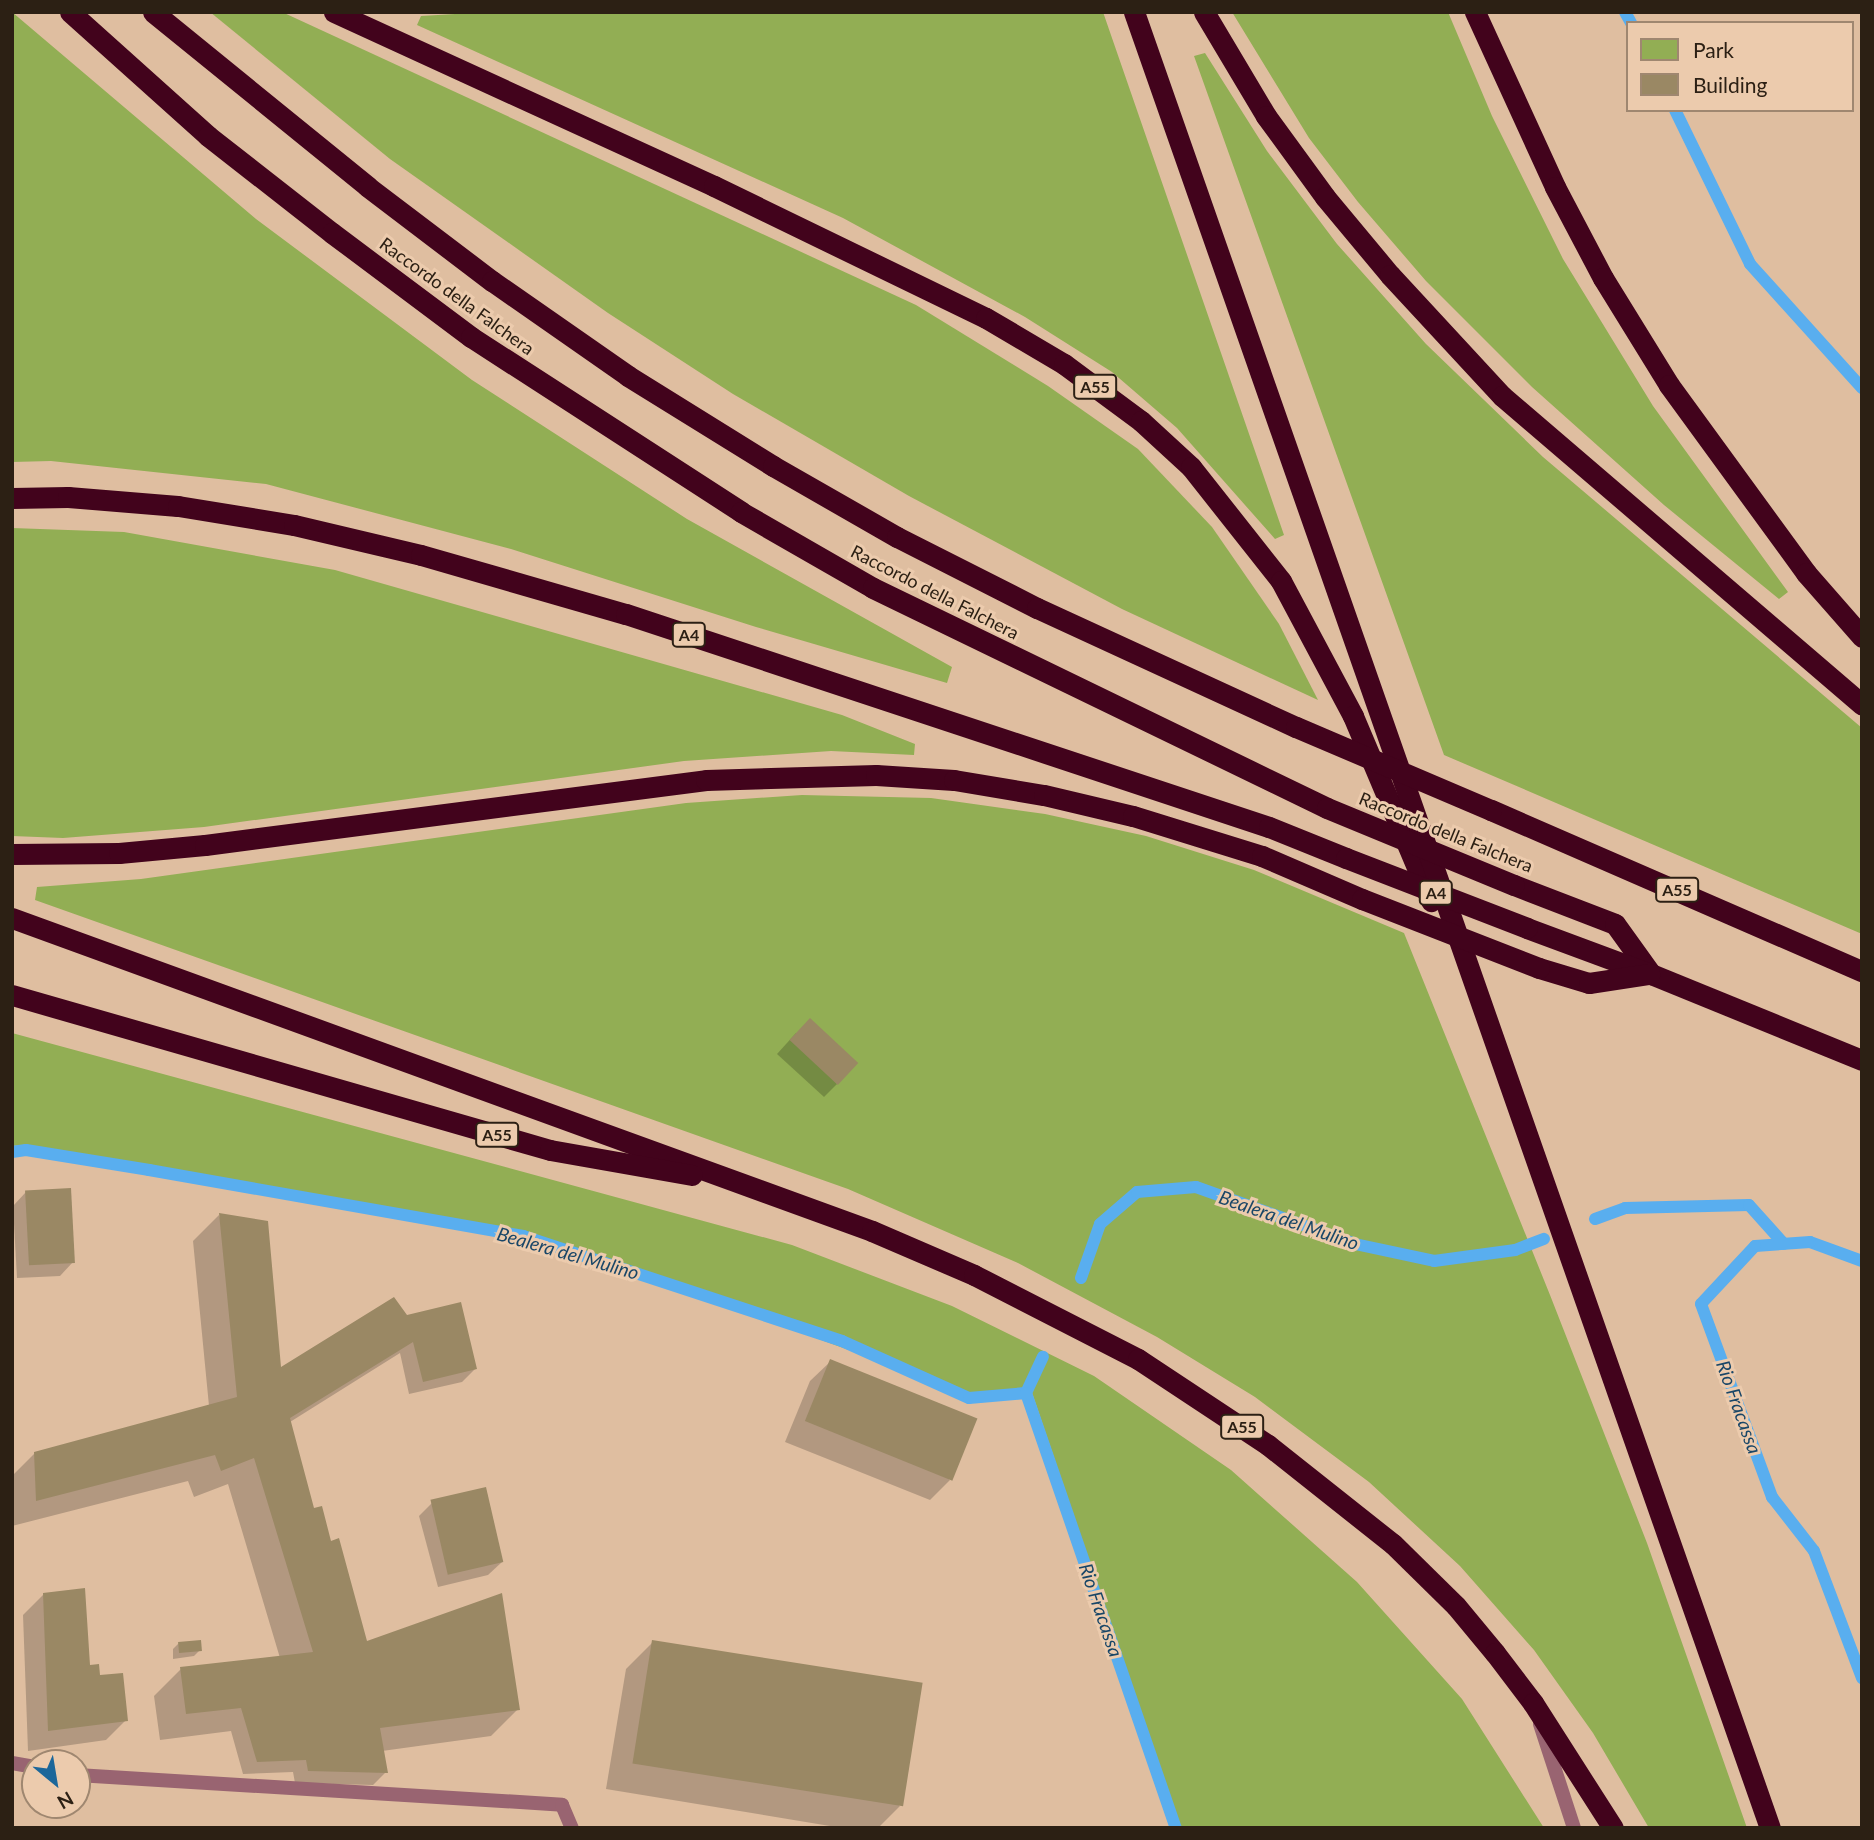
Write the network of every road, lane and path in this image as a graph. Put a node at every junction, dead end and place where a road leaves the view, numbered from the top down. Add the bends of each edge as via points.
1 (70, 12) edge
2 (153, 12) edge
3 (334, 12) edge
4 (1134, 12) edge
5 (1205, 12) edge
6 (1475, 12) edge
7 (12, 498) edge
8 (1862, 637) edge
9 (1862, 705) edge
10 (12, 854) edge
11 (12, 918) edge
12 (1862, 971) edge
13 (1651, 974) junction
14 (12, 995) edge
15 (1862, 1060) edge
16 (1519, 1109) junction
17 (749, 1185) junction
18 (1532, 1703) junction
19 (91, 1776) edge
20 (572, 1828) edge
21 (1574, 1828) edge
22 (1613, 1828) edge
23 (1770, 1828) edge

1 - 13 highway, Raccordo della Falchera, bridge via 208,136 471,337 741,513 873,588 1327,808 1615,923
2 - 12 highway, Raccordo della Falchera / A55, bridge via 492,281 628,376 897,537 1037,608 1296,727
3 - 16 highway, A55 via 714,186 986,318 1075,372 1141,421 1191,467 1281,581 1353,716
4 - 16 highway
5 - 9 highway via 1266,116 1325,197 1502,396
6 - 8 highway via 1555,187 1603,278 1669,385 1805,573
7 - 13 highway, A4, bridge via 178,506 294,525 421,555 652,623 1269,827
10 - 13 highway, bridge via 119,853 205,845 706,780 877,775 954,780 1133,816 1262,856 1539,968 1589,983
11 - 17 highway
13 - 15 highway
14 - 17 highway, A55 via 550,1150
16 - 23 highway, A55
17 - 18 highway, A55 via 974,1275 1138,1359 1214,1408 1393,1544 1456,1606
18 - 21 lane
18 - 22 highway, A55
19 - 20 lane via 562,1805

